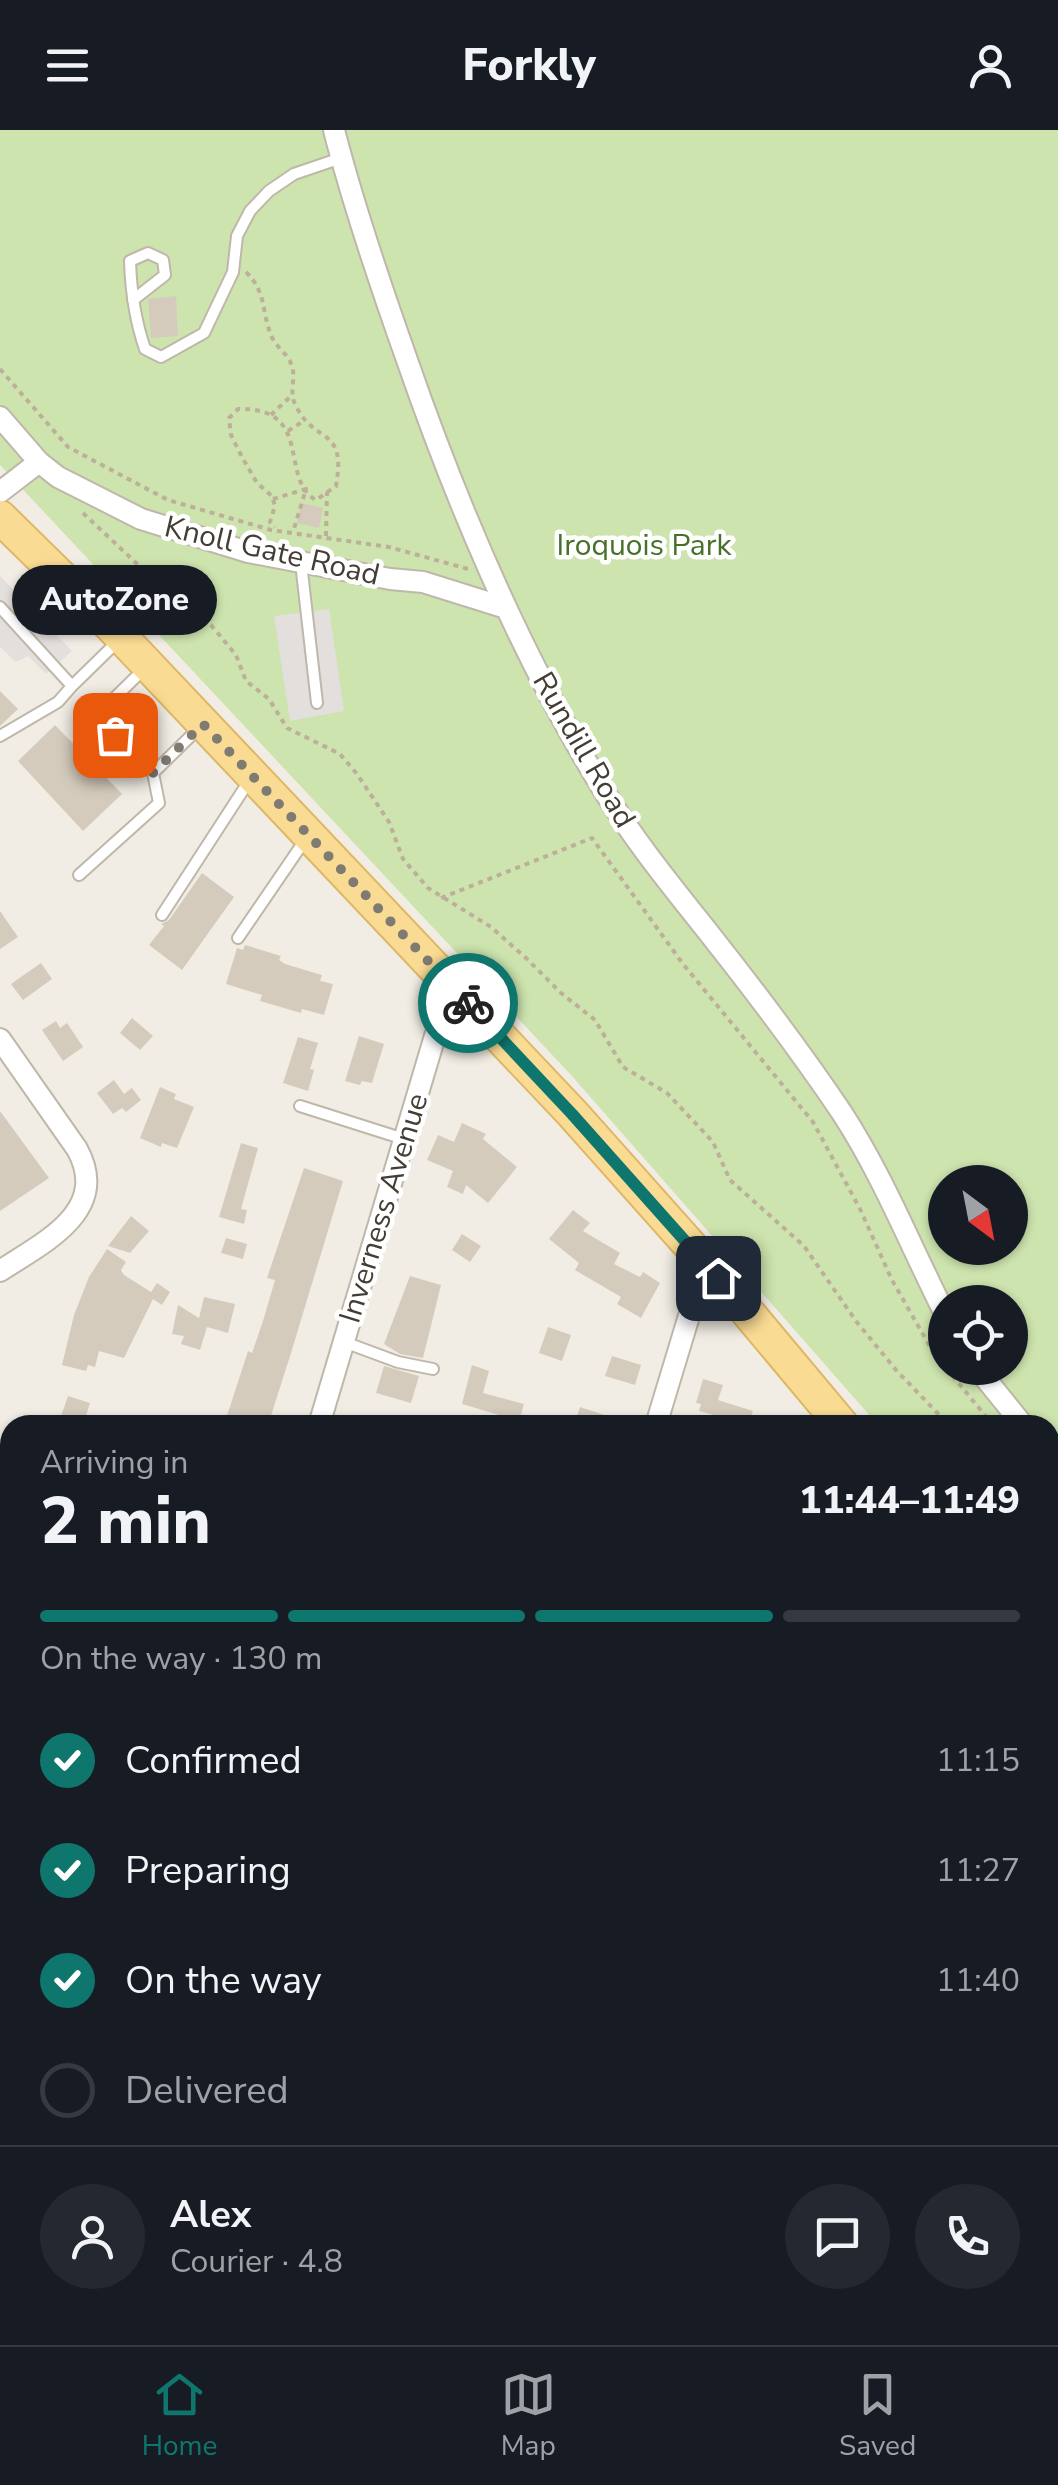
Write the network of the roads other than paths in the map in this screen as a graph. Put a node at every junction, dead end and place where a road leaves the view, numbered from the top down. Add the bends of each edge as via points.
1 (334, 130) edge
2 (341, 158) junction
3 (133, 300) junction
4 (0, 417) edge
5 (39, 462) junction
6 (0, 492) edge
7 (0, 518) edge
8 (300, 564) junction
9 (0, 607) edge
10 (506, 608) junction
11 (122, 638) junction
12 (148, 665) junction
13 (72, 686) junction
14 (317, 703) dead end
15 (203, 724) junction
16 (0, 736) edge
17 (153, 773) junction
18 (252, 776) junction
19 (308, 835) junction
20 (79, 876) dead end
21 (162, 915) dead end
22 (238, 938) dead end
23 (464, 999) junction
24 (0, 1040) edge
25 (300, 1106) dead end
26 (404, 1139) junction
27 (0, 1271) edge
28 (718, 1278) junction
29 (931, 1285) edge
30 (344, 1342) junction
31 (433, 1369) dead end
32 (990, 1385) edge
33 (322, 1415) edge
34 (659, 1415) edge
35 (834, 1415) edge
36 (1015, 1415) edge

1 - 2 street, Rundill Road
2 - 3 lane via 294,174 250,211 204,334 161,358 145,349
2 - 10 street, Rundill Road via 423,408
3 - 3 lane via 166,275 163,260 148,253 130,261
4 - 5 street, Knoll Gate Road
5 - 6 street
5 - 8 street, Knoll Gate Road via 141,520
7 - 11 main road
8 - 10 street, Knoll Gate Road via 423,582
8 - 14 lane
9 - 13 lane
10 - 29 street, Rundill Road via 606,795 858,1138
11 - 12 main road
11 - 13 lane
12 - 15 main road
12 - 17 lane via 96,716
13 - 16 lane via 58,702
15 - 17 lane
15 - 18 main road
17 - 20 lane via 159,803
18 - 19 main road
18 - 21 lane
19 - 22 lane
19 - 23 main road
23 - 26 street, Inverness Avenue via 435,1036
23 - 28 main road
24 - 27 street via 77,1148 88,1180 67,1224
25 - 26 lane
26 - 30 street, Inverness Avenue
28 - 34 street via 689,1316
28 - 35 main road
30 - 31 lane
30 - 33 street, Inverness Avenue
32 - 36 street

